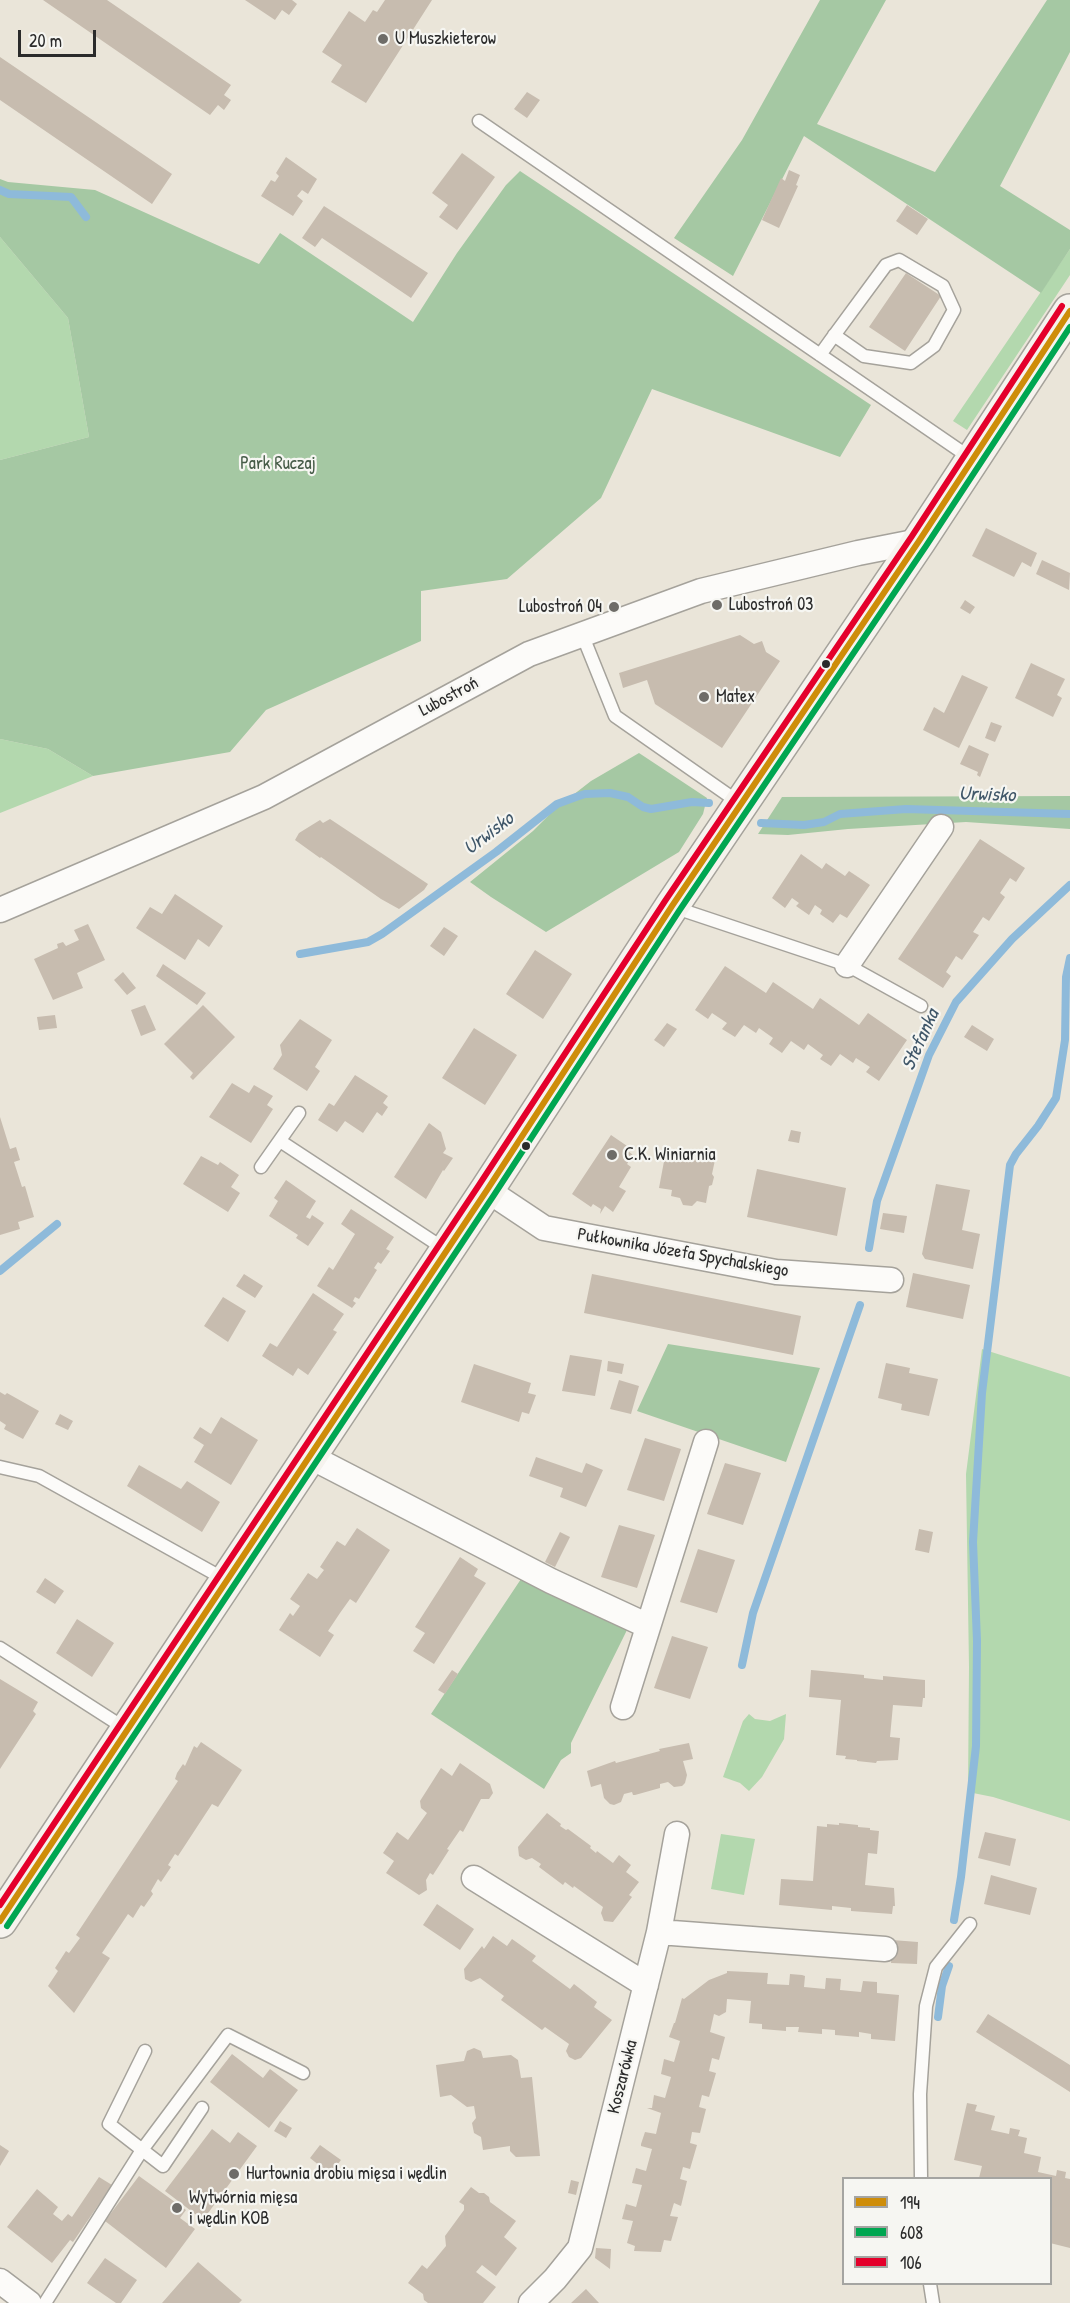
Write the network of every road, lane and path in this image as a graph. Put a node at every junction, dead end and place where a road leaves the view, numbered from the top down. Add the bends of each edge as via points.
1 (479, 121) dead end
2 (1070, 311) edge
3 (834, 335) junction
4 (820, 355) junction
5 (973, 460) junction
6 (919, 541) junction
7 (582, 634) junction
8 (741, 804) junction
9 (942, 827) dead end
10 (672, 906) junction
11 (0, 909) edge
12 (847, 965) junction
13 (921, 1006) dead end
14 (299, 1113) dead end
15 (280, 1141) junction
16 (261, 1167) dead end
17 (487, 1190) junction
18 (447, 1251) junction
19 (891, 1280) dead end
20 (706, 1442) dead end
21 (309, 1456) junction
22 (0, 1467) edge
23 (227, 1580) junction
24 (648, 1626) junction
25 (0, 1648) edge
26 (622, 1707) dead end
27 (127, 1729) junction
28 (677, 1834) dead end
29 (474, 1878) dead end
30 (0, 1921) edge
31 (970, 1924) dead end
32 (659, 1932) junction
33 (885, 1949) dead end
34 (646, 1985) junction
35 (144, 2051) dead end
36 (303, 2073) dead end
37 (202, 2108) dead end
38 (142, 2150) junction
39 (921, 2177) edge
40 (0, 2281) edge
41 (930, 2285) edge
42 (29, 2303) edge
43 (45, 2303) edge
44 (531, 2303) edge
45 (933, 2303) edge

1 - 4 lane
2 - 5 street
3 - 3 lane via 864,356 911,363 934,345 954,310 943,286 899,260 886,265
3 - 4 lane
4 - 5 lane
5 - 6 street
6 - 7 street, Lubostroń via 701,591
6 - 8 street
7 - 8 lane via 615,716
7 - 11 street, Lubostroń via 530,654 264,797
8 - 10 street
9 - 12 street
10 - 12 lane
10 - 17 street
12 - 13 lane
14 - 15 lane
15 - 16 lane
15 - 18 lane
17 - 18 street
17 - 19 street, Pułkownika Józefa Spychalskiego via 544,1228 776,1272
18 - 21 street
20 - 24 street
21 - 23 street
21 - 24 street via 551,1581
22 - 23 lane via 39,1476
23 - 27 street
24 - 26 street
25 - 27 lane
27 - 30 street
28 - 32 street, Koszarówka
29 - 34 street
31 - 39 lane via 936,1967 926,2006 920,2094
32 - 33 street
32 - 34 street, Koszarówka
34 - 44 street, Koszarówka via 580,2248
35 - 38 lane via 109,2124
36 - 38 lane via 228,2035
37 - 38 lane via 163,2166
38 - 43 lane
40 - 42 street
41 - 45 lane

